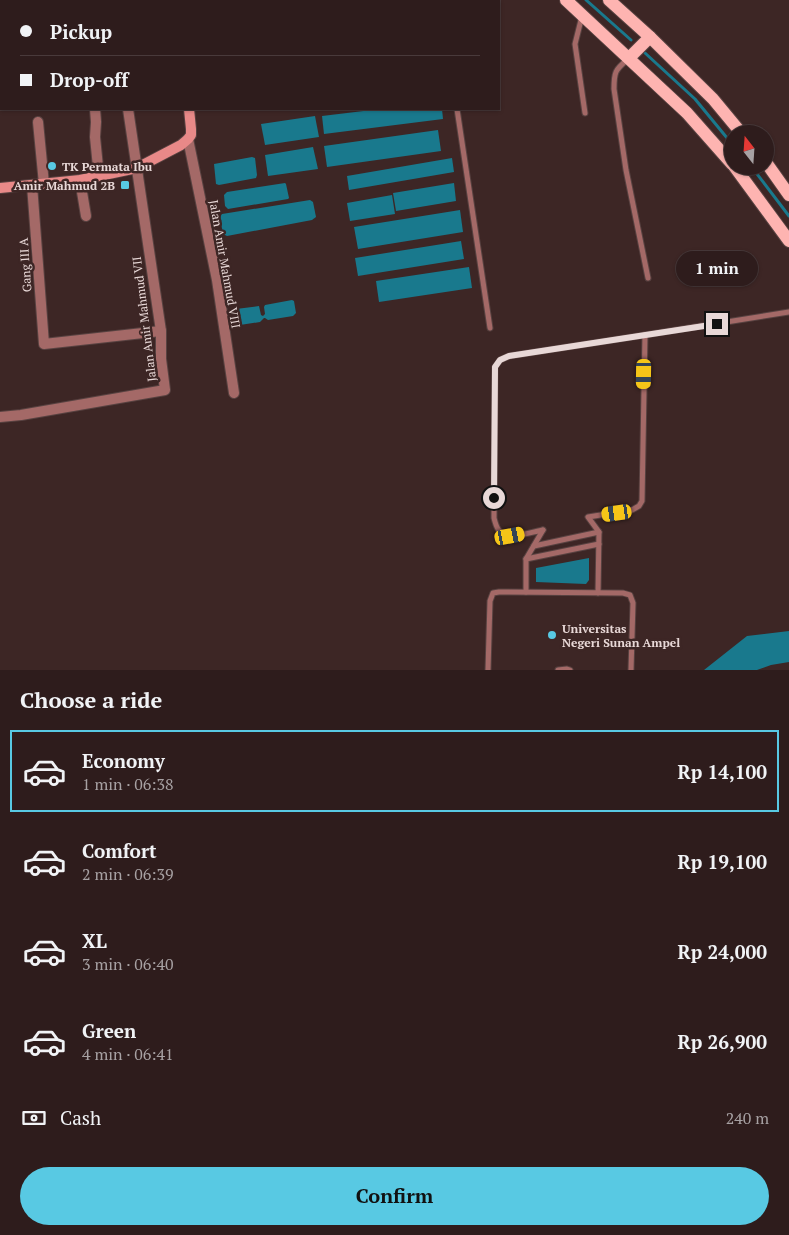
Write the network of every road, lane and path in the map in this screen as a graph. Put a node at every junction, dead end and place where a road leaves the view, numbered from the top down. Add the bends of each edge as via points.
1 (566, 0) edge
2 (609, 0) edge
3 (582, 15) junction
4 (650, 37) junction
5 (629, 58) junction
6 (96, 110) edge
7 (128, 110) edge
8 (189, 110) edge
9 (457, 110) edge
10 (585, 113) dead end
11 (38, 122) dead end
12 (735, 125) edge
13 (188, 139) junction
14 (724, 155) edge
15 (137, 168) junction
16 (774, 174) edge
17 (740, 175) edge
18 (99, 177) junction
19 (80, 180) junction
20 (44, 184) junction
21 (32, 185) junction
22 (0, 188) edge
23 (789, 195) edge
24 (86, 216) dead end
25 (789, 241) edge
26 (648, 278) dead end
27 (789, 312) edge
28 (490, 328) dead end
29 (160, 331) junction
30 (645, 336) junction
31 (234, 393) dead end
32 (0, 417) edge
33 (599, 532) junction
34 (599, 544) junction
35 (534, 546) junction
36 (526, 559) junction
37 (526, 592) junction
38 (598, 593) junction
39 (488, 670) edge
40 (558, 670) edge
41 (570, 670) edge
42 (631, 670) edge

1 - 3 main road
2 - 4 main road
3 - 5 main road
3 - 10 lane via 575,44
4 - 5 main road
4 - 12 main road
5 - 14 main road via 687,113
5 - 26 lane via 617,68 614,89 626,170
6 - 18 street
7 - 15 street, Jalan Amir Mahmud VII
8 - 13 street via 191,135
9 - 28 lane
11 - 20 street
13 - 15 street
13 - 31 street, Jalan Amir Mahmud VIII via 217,280
15 - 18 street
15 - 29 street, Jalan Amir Mahmud VII
16 - 23 main road
17 - 25 main road
18 - 19 street
19 - 20 street
19 - 24 street
20 - 21 street
21 - 22 street
21 - 29 street, Gang III A via 44,344
27 - 30 lane
29 - 32 street, Jalan Amir Mahmud VII via 165,390
30 - 33 lane via 642,501 632,510 588,517
30 - 35 lane via 509,356 495,367 494,518 502,534 510,536 543,530
33 - 34 lane
33 - 35 lane
34 - 36 lane
34 - 38 lane
35 - 36 lane
36 - 37 lane
37 - 38 lane
37 - 39 lane via 493,593
38 - 42 lane via 630,595 633,603
40 - 41 lane

